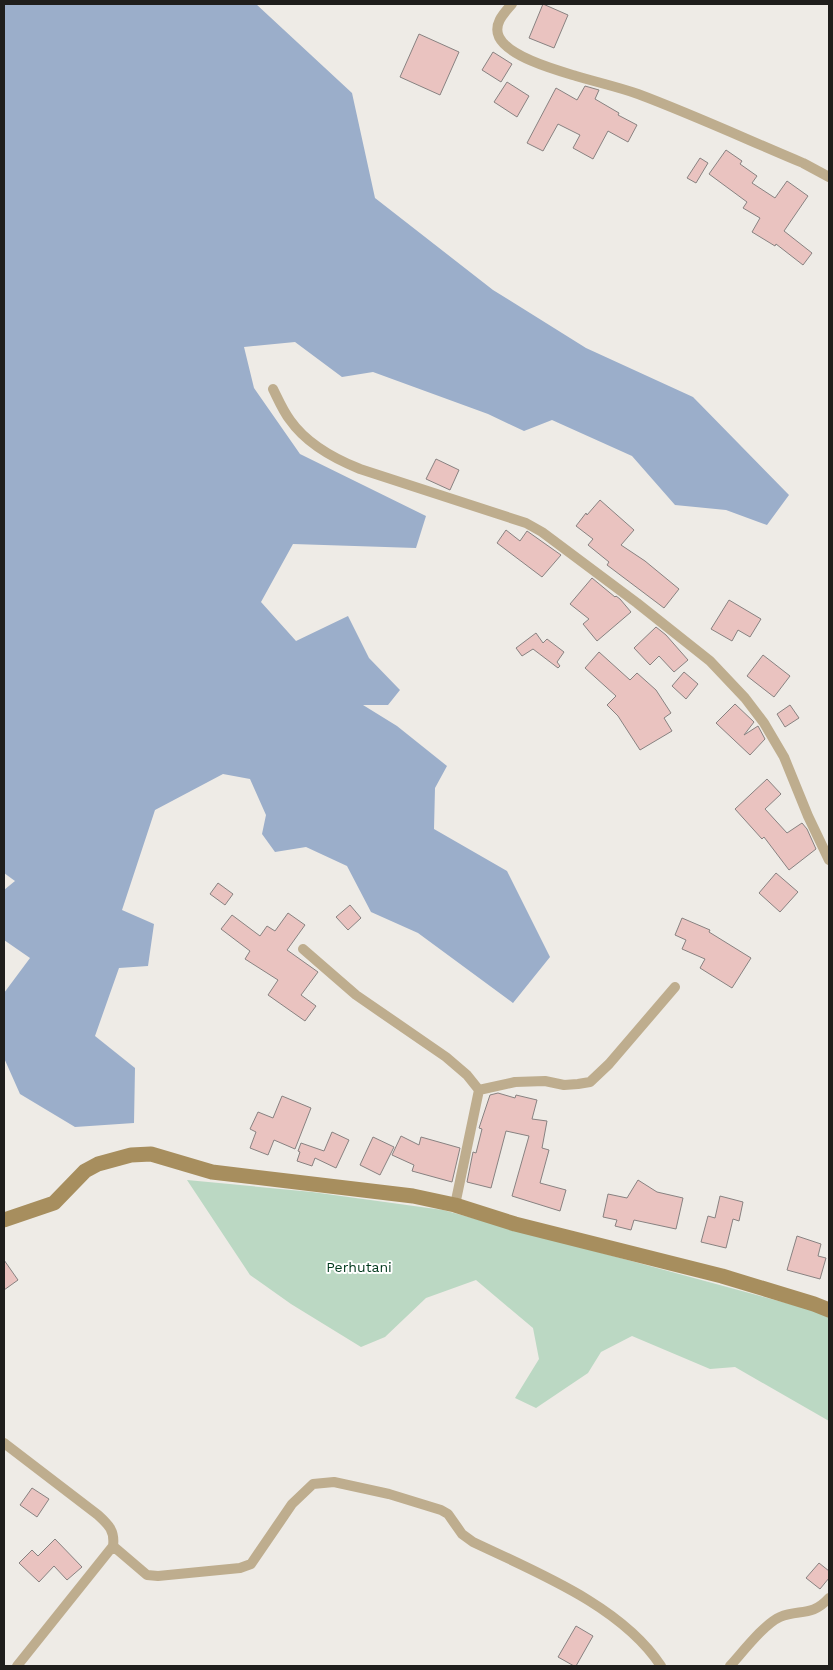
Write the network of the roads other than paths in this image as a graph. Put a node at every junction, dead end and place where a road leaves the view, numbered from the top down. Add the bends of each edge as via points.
1 (512, 4) edge
2 (829, 177) edge
3 (273, 389) dead end
4 (829, 860) edge
5 (303, 949) dead end
6 (675, 987) dead end
7 (479, 1090) junction
8 (455, 1204) junction
9 (4, 1220) edge
10 (829, 1310) edge
11 (4, 1443) edge
12 (113, 1546) junction
13 (829, 1598) edge
14 (17, 1666) edge
15 (662, 1666) edge
16 (730, 1666) edge

1 - 2 street via 501,16 497,27 506,46 518,54 554,69 636,94 803,163
3 - 4 street via 290,420 315,444 344,463 526,523 638,603 710,661 764,723 784,757
5 - 7 street via 356,995 446,1056
6 - 7 street via 610,1064 590,1082 564,1085 545,1081 514,1082
7 - 8 street
8 - 9 street via 212,1172 151,1154 131,1155 98,1164 85,1171 54,1203
8 - 10 street via 515,1224 722,1276
11 - 12 street via 110,1526
12 - 14 street
12 - 15 street via 148,1575 240,1568 250,1564 292,1504 313,1484 334,1482 389,1494 441,1510 472,1542 613,1615 633,1632
13 - 16 street via 815,1610 780,1617 768,1625

